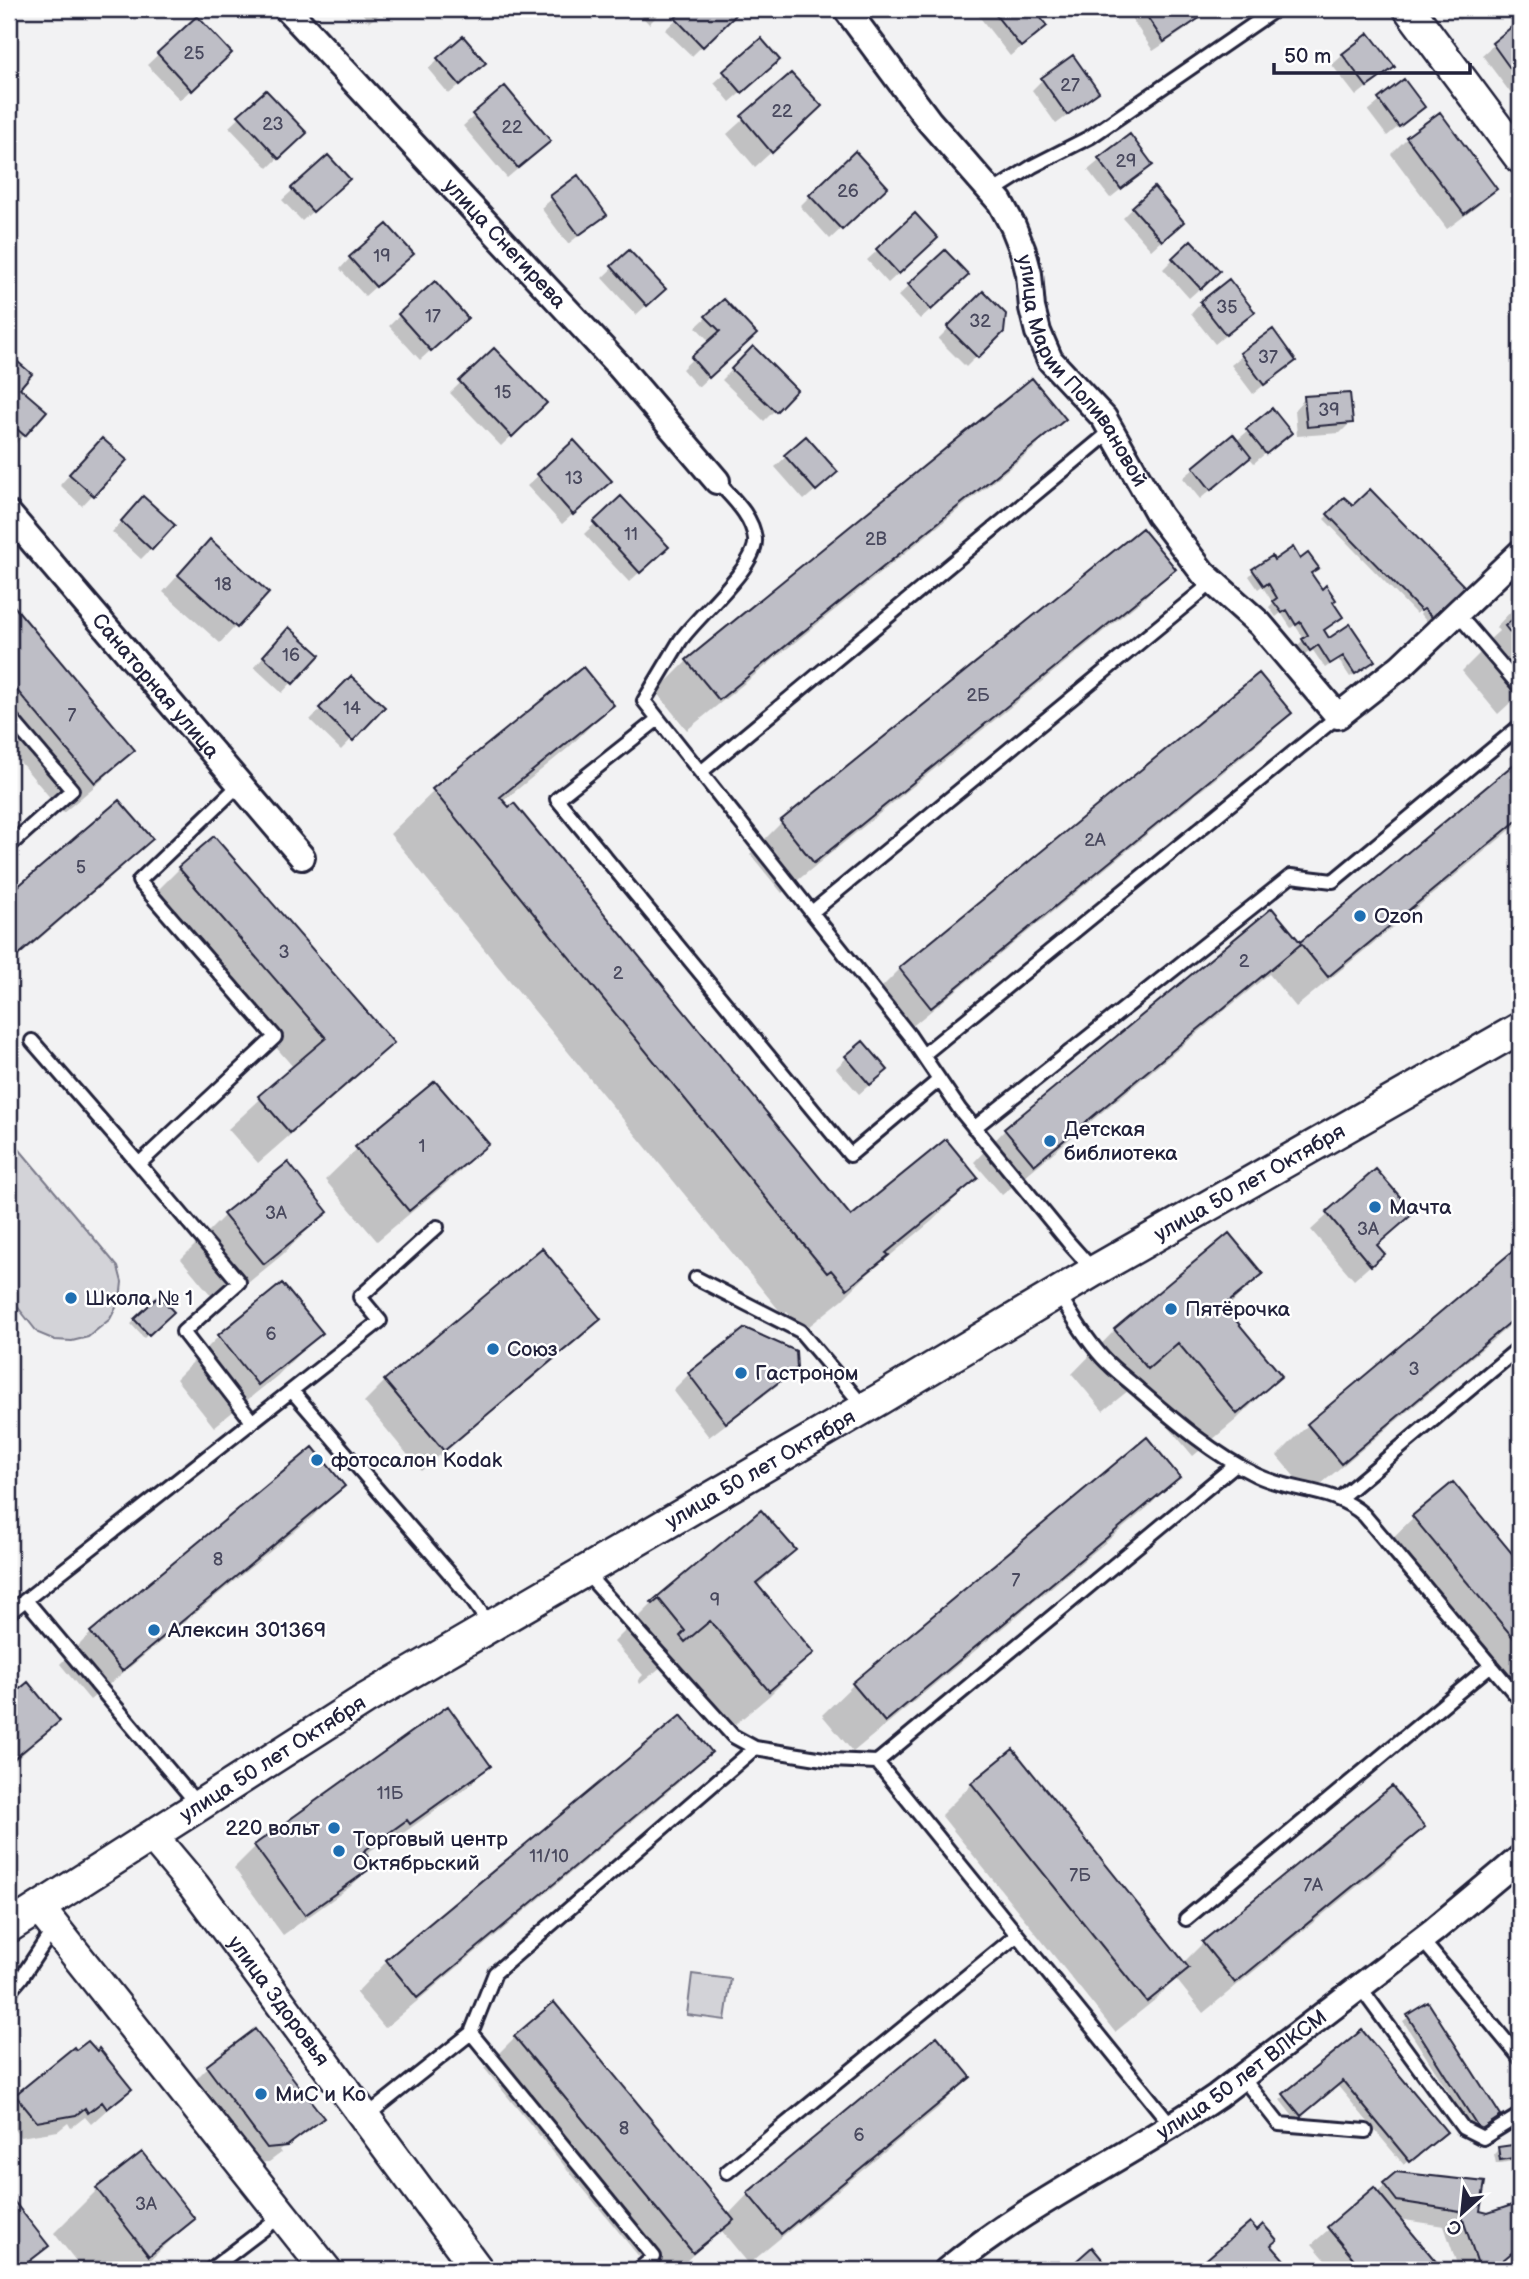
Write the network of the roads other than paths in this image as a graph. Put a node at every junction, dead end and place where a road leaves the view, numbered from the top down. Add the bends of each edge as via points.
1 (287, 9) edge
2 (846, 9) edge
3 (1276, 9) edge
4 (1409, 9) edge
5 (1520, 158) edge
6 (992, 192) junction
7 (1111, 431) junction
8 (717, 481) joint
9 (9, 514) edge
10 (1520, 553) edge
11 (1213, 582) junction
12 (1456, 612) junction
13 (1520, 687) edge
14 (9, 716) edge
15 (1338, 716) junction
16 (658, 719) junction
17 (1520, 726) edge
18 (701, 772) junction
19 (240, 784) junction
20 (9, 846) edge
21 (302, 857) dead end
22 (812, 912) junction
23 (1520, 1029) edge
24 (32, 1041) dead end
25 (923, 1055) junction
26 (940, 1080) junction
27 (974, 1128) junction
28 (139, 1164) junction
29 (438, 1227) dead end
30 (1094, 1271) junction
31 (696, 1278) dead end
32 (1058, 1292) junction
33 (1520, 1347) edge
34 (292, 1391) junction
35 (864, 1408) junction
36 (251, 1420) junction
37 (1236, 1464) junction
38 (1340, 1498) junction
39 (585, 1572) junction
40 (26, 1600) junction
41 (9, 1613) edge
42 (491, 1627) junction
43 (1491, 1665) junction
44 (1520, 1700) edge
45 (755, 1748) junction
46 (877, 1762) junction
47 (199, 1806) junction
48 (152, 1836) junction
49 (1520, 1858) edge
50 (47, 1917) junction
51 (1186, 1919) dead end
52 (9, 1927) edge
53 (1016, 1936) junction
54 (1422, 1940) junction
55 (1360, 1987) junction
56 (9, 1992) edge
57 (471, 2032) junction
58 (1520, 2058) edge
59 (1242, 2077) junction
60 (1520, 2115) edge
61 (364, 2118) junction
62 (1172, 2126) junction
63 (1366, 2131) dead end
64 (727, 2172) dead end
65 (282, 2215) junction
66 (210, 2270) edge
67 (326, 2270) edge
68 (478, 2270) edge
69 (638, 2270) edge
70 (947, 2270) edge

1 - 8 street, улица Снегирева via 628,376
2 - 6 street, улица Марии Поливановой via 929,121
3 - 6 lane via 1090,136
4 - 5 street
6 - 7 street, улица Марии Поливановой via 1023,251 1032,308 1050,360 1089,400
7 - 11 street, улица Марии Поливановой via 1159,515
7 - 18 lane
8 - 16 lane via 743,510 755,541 741,572 681,640 645,701
9 - 19 street, Санаторная улица
10 - 12 street
11 - 15 street, улица Марии Поливановой via 1260,624
11 - 22 lane
12 - 13 lane
12 - 15 street via 1400,667
14 - 20 lane via 72,790
15 - 25 lane
16 - 18 lane
16 - 26 lane via 557,799 850,1155
17 - 27 lane via 1333,881 1291,876
18 - 22 lane
19 - 21 street, Санаторная улица
19 - 28 lane via 139,881 275,1037
22 - 25 lane
23 - 30 street, улица 50 лет Октября
24 - 28 lane
25 - 26 lane
26 - 27 lane
27 - 30 lane
28 - 36 lane via 239,1282 183,1332
29 - 34 lane via 360,1297 380,1321
30 - 32 street, улица 50 лет Октября
31 - 35 lane via 800,1331
32 - 35 street, улица 50 лет Октября
32 - 37 lane via 1104,1359 1161,1409
33 - 38 lane
34 - 36 lane
34 - 42 lane
35 - 39 street, улица 50 лет Октября
36 - 40 lane
37 - 38 lane via 1282,1485
37 - 46 lane
38 - 43 lane via 1364,1515
39 - 42 street, улица 50 лет Октября
39 - 45 lane via 733,1736
40 - 41 lane
40 - 47 lane
42 - 47 street, улица 50 лет Октября via 364,1700
43 - 44 lane
43 - 51 lane
45 - 46 lane
45 - 57 lane via 495,1973
46 - 53 lane
47 - 48 street, улица 50 лет Октября
48 - 50 street, улица 50 лет Октября
48 - 61 street, улица Здоровья via 194,1886
49 - 54 street, улица 50 лет ВЛКСМ
50 - 52 street, улица 50 лет Октября
50 - 56 lane via 21,1978
50 - 65 street
53 - 62 lane
53 - 64 lane
54 - 55 street, улица 50 лет ВЛКСМ
54 - 58 lane
55 - 59 street, улица 50 лет ВЛКСМ
55 - 60 lane via 1463,2128 1483,2138
57 - 61 lane
57 - 69 lane via 653,2258
59 - 62 street, улица 50 лет ВЛКСМ
59 - 63 lane via 1279,2124
61 - 68 street, улица Здоровья
62 - 70 street, улица 50 лет ВЛКСМ via 1018,2218
65 - 66 lane
65 - 67 street

